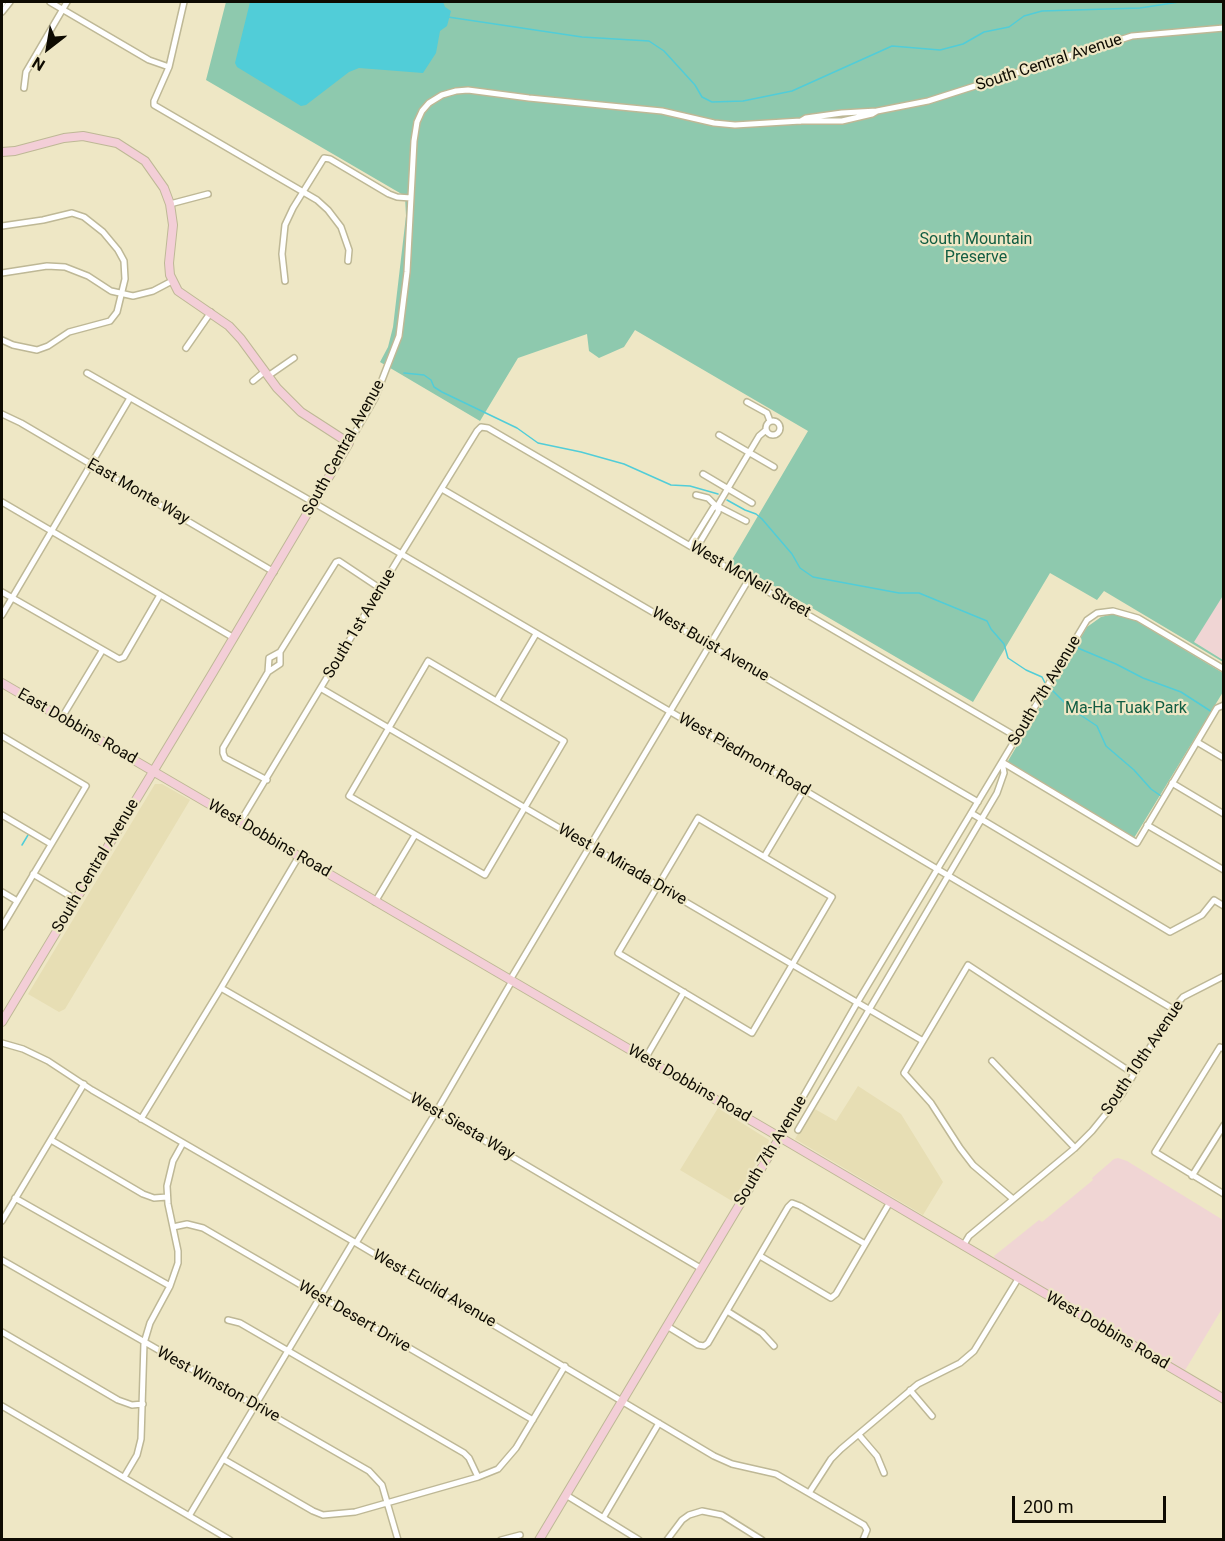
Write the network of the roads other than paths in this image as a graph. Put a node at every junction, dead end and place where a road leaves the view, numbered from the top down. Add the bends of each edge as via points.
1 (10, 2) edge
2 (50, 2) edge
3 (67, 2) edge
4 (184, 2) edge
5 (63, 10) junction
6 (2, 12) edge
7 (1224, 28) edge
8 (169, 67) junction
9 (24, 88) dead end
10 (2, 152) edge
11 (303, 191) junction
12 (207, 194) dead end
13 (411, 198) junction
14 (170, 204) junction
15 (2, 226) edge
16 (348, 261) dead end
17 (2, 273) edge
18 (172, 281) junction
19 (285, 281) dead end
20 (121, 294) junction
21 (211, 312) junction
22 (2, 340) edge
23 (186, 348) dead end
24 (294, 358) dead end
25 (87, 373) dead end
26 (266, 374) junction
27 (253, 381) dead end
28 (130, 398) junction
29 (747, 402) dead end
30 (2, 414) edge
31 (770, 421) junction
32 (481, 427) joint
33 (766, 430) junction
34 (719, 435) dead end
35 (349, 443) junction
36 (750, 452) junction
37 (91, 464) junction
38 (774, 467) dead end
39 (703, 474) dead end
40 (442, 489) junction
41 (728, 489) junction
42 (696, 495) dead end
43 (2, 502) edge
44 (752, 503) dead end
45 (314, 504) junction
46 (718, 506) junction
47 (746, 521) dead end
48 (51, 531) junction
49 (690, 545) junction
50 (696, 549) junction
51 (401, 556) junction
52 (274, 572) junction
53 (749, 579) junction
54 (381, 589) junction
55 (2, 592) edge
56 (160, 595) junction
57 (11, 598) junction
58 (2, 615) edge
59 (536, 634) junction
60 (234, 638) junction
61 (709, 645) junction
62 (102, 651) junction
63 (280, 652) junction
64 (1224, 669) edge
65 (268, 672) junction
66 (2, 683) edge
67 (322, 689) junction
68 (497, 700) junction
69 (1224, 705) edge
70 (670, 712) junction
71 (61, 719) junction
72 (389, 729) junction
73 (2, 736) edge
74 (1017, 737) junction
75 (1197, 742) junction
76 (1224, 758) edge
77 (1002, 762) junction
78 (153, 771) junction
79 (267, 780) junction
80 (1172, 783) junction
81 (804, 790) junction
82 (978, 802) junction
83 (524, 808) junction
84 (971, 813) junction
85 (1224, 814) edge
86 (2, 815) edge
87 (981, 819) junction
88 (240, 822) junction
89 (1147, 825) junction
90 (415, 835) junction
91 (51, 844) junction
92 (590, 846) junction
93 (299, 856) junction
94 (764, 857) junction
95 (937, 868) junction
96 (1224, 870) edge
97 (33, 874) junction
98 (948, 874) junction
99 (657, 886) junction
100 (2, 892) edge
101 (75, 899) junction
102 (16, 901) junction
103 (375, 902) junction
104 (1224, 906) edge
105 (2, 927) edge
106 (792, 965) junction
107 (1224, 976) edge
108 (511, 980) junction
109 (221, 988) junction
110 (684, 992) junction
111 (857, 1003) junction
112 (1173, 1009) junction
113 (868, 1010) junction
114 (2, 1022) edge
115 (923, 1041) junction
116 (2, 1043) edge
117 (1222, 1048) edge
118 (645, 1059) junction
119 (992, 1060) dead end
120 (1134, 1074) junction
121 (84, 1084) junction
122 (436, 1112) junction
123 (141, 1119) junction
124 (1223, 1129) edge
125 (798, 1130) dead end
126 (780, 1137) junction
127 (51, 1140) junction
128 (183, 1143) junction
129 (1076, 1148) junction
130 (1192, 1176) junction
131 (1224, 1194) edge
132 (167, 1197) junction
133 (15, 1198) junction
134 (1013, 1199) junction
135 (890, 1202) junction
136 (2, 1221) edge
137 (173, 1227) junction
138 (355, 1243) junction
139 (865, 1244) junction
140 (963, 1246) junction
141 (760, 1256) junction
142 (2, 1260) edge
143 (702, 1269) junction
144 (1018, 1279) junction
145 (170, 1286) junction
146 (320, 1297) junction
147 (727, 1311) junction
148 (228, 1320) dead end
149 (667, 1326) junction
150 (2, 1332) edge
151 (144, 1343) junction
152 (774, 1346) dead end
153 (288, 1351) junction
154 (565, 1366) junction
155 (910, 1390) junction
156 (1224, 1399) edge
157 (623, 1400) junction
158 (143, 1404) junction
159 (255, 1405) junction
160 (2, 1406) edge
161 (932, 1416) dead end
162 (533, 1420) junction
163 (659, 1423) junction
164 (860, 1435) junction
165 (224, 1459) junction
166 (884, 1473) dead end
167 (124, 1477) junction
168 (478, 1477) junction
169 (809, 1494) junction
170 (566, 1495) junction
171 (388, 1502) junction
172 (189, 1516) junction
173 (603, 1518) junction
174 (520, 1535) dead end
175 (230, 1539) edge
176 (398, 1539) edge
177 (501, 1539) edge
178 (539, 1539) edge
179 (639, 1539) edge
180 (668, 1539) edge
181 (762, 1539) edge
182 (863, 1539) edge

1 - 6 street
2 - 5 street
3 - 5 street
4 - 8 street
5 - 8 street via 149,60
5 - 9 street via 27,72
7 - 13 street, South Central Avenue via 1132,36 905,107 755,125 727,124 662,111 456,91 435,99 419,116
8 - 11 street via 154,105
10 - 14 main road via 73,136 107,140 145,161
11 - 13 street via 324,158 389,194
11 - 16 street via 328,210 341,227 349,250
11 - 19 street via 283,236
12 - 14 street
13 - 35 street, South Central Avenue via 399,336 375,398
14 - 18 main road via 173,225 168,263
15 - 20 street via 72,213 84,217 103,232 124,261
17 - 20 street via 65,267
18 - 20 street via 139,295
18 - 21 main road via 178,291
20 - 22 street via 117,312 110,321 69,332 48,346 37,350
21 - 23 street
21 - 26 main road via 241,339
24 - 26 street
25 - 28 street, West Piedmont Road
26 - 27 street
26 - 35 main road via 301,412
28 - 37 street
28 - 45 street, West Piedmont Road
29 - 31 street via 767,413
30 - 37 street, East Monte Way
31 - 33 street
31 - 33 street via 778,423 779,430 772,434
32 - 40 street, South 1st Avenue
32 - 49 street, West McNeil Street
33 - 36 street
34 - 36 street
35 - 45 main road, South Central Avenue
36 - 38 street
36 - 41 street
37 - 48 street
37 - 52 street, East Monte Way
39 - 41 street
40 - 51 street, South 1st Avenue
40 - 61 street, West Buist Avenue
41 - 44 street
41 - 46 street
42 - 46 street
43 - 48 street
45 - 51 street, West Piedmont Road
45 - 52 main road, South Central Avenue
46 - 47 street
46 - 49 street
46 - 50 street
48 - 56 street
48 - 57 street
49 - 50 street, West McNeil Street
50 - 53 street, West McNeil Street
51 - 54 street, South 1st Avenue
51 - 59 street, West Piedmont Road
52 - 60 main road, South Central Avenue
53 - 61 street
53 - 74 street, West McNeil Street
54 - 63 street via 339,561 332,566
54 - 67 street, South 1st Avenue
55 - 57 street
56 - 60 street
56 - 62 street via 124,657 119,659
57 - 58 street
57 - 62 street
59 - 68 street
59 - 70 street, West Piedmont Road
60 - 78 main road, South Central Avenue
61 - 70 street
61 - 82 street, West Buist Avenue
62 - 71 street
63 - 65 street via 270,658
63 - 65 street via 280,664
64 - 74 street, South 7th Avenue via 1138,618 1113,611 1097,614 1087,620
65 - 79 street via 223,748 225,758
66 - 71 main road, East Dobbins Road
67 - 72 street, West la Mirada Drive
67 - 79 street, South 1st Avenue
68 - 72 street via 428,661
68 - 83 street via 564,741
69 - 75 street via 1217,708
70 - 81 street, West Piedmont Road
70 - 92 street
71 - 78 main road, East Dobbins Road
72 - 83 street, West la Mirada Drive
72 - 90 street via 349,796
73 - 91 street via 86,786
74 - 77 street, South 7th Avenue
75 - 76 street
75 - 80 street
77 - 82 street, South 7th Avenue
77 - 87 street, South 7th Avenue via 1002,782
77 - 89 street via 1137,843
78 - 88 main road, West Dobbins Road
78 - 101 main road, South Central Avenue
79 - 88 street, South 1st Avenue
80 - 85 street
80 - 89 street
81 - 94 street
81 - 95 street, West Piedmont Road
82 - 84 street, South 7th Avenue
83 - 90 street via 485,875
83 - 92 street, West la Mirada Drive
84 - 87 street
84 - 95 street, South 7th Avenue
86 - 91 street
87 - 98 street, South 7th Avenue
87 - 104 street via 1170,932 1202,915 1214,900
88 - 93 main road, West Dobbins Road
89 - 96 street
90 - 103 street
91 - 97 street
92 - 99 street, West la Mirada Drive
92 - 108 street
93 - 103 main road, West Dobbins Road
93 - 109 street
94 - 99 street via 698,818
94 - 106 street via 832,897
95 - 98 street, West Piedmont Road
95 - 111 street, South 7th Avenue
97 - 101 street
97 - 102 street
98 - 112 street, West Piedmont Road
98 - 113 street, South 7th Avenue
99 - 106 street, West la Mirada Drive
99 - 110 street via 618,953
100 - 102 street
101 - 114 main road, South Central Avenue
102 - 105 street
103 - 108 main road, West Dobbins Road
106 - 110 street via 752,1033
106 - 111 street, West la Mirada Drive
107 - 112 street, South 10th Avenue via 1189,993
108 - 118 main road, West Dobbins Road
108 - 122 street
109 - 122 street, West Siesta Way
109 - 123 street
110 - 118 street
111 - 113 street, West la Mirada Drive
111 - 126 street, South 7th Avenue
112 - 120 street, South 10th Avenue
113 - 115 street, West la Mirada Drive
113 - 125 street, South 7th Avenue
115 - 120 street via 968,965
115 - 134 street via 904,1073 931,1103 973,1165
116 - 121 street, West Euclid Avenue via 35,1054
117 - 130 street via 1155,1152
118 - 126 main road, West Dobbins Road
119 - 129 street
120 - 129 street, South 10th Avenue via 1104,1118
121 - 123 street, West Euclid Avenue
121 - 127 street
122 - 138 street
122 - 143 street, West Siesta Way
123 - 128 street, West Euclid Avenue
124 - 130 street
126 - 135 main road, West Dobbins Road
126 - 143 main road, South 7th Avenue
127 - 132 street via 149,1197
127 - 133 street
128 - 132 street via 171,1166
128 - 138 street, West Euclid Avenue
129 - 134 street, South 10th Avenue
130 - 131 street
132 - 137 street
133 - 136 street
133 - 145 street
134 - 140 street, South 10th Avenue via 969,1236
135 - 139 street
135 - 140 main road, West Dobbins Road
137 - 145 street via 178,1263
137 - 146 street, West Desert Drive via 188,1224 203,1228
138 - 146 street
138 - 154 street, West Euclid Avenue
139 - 141 street via 792,1203
139 - 141 street via 831,1298
140 - 144 main road, West Dobbins Road
141 - 147 street
142 - 151 street, West Winston Drive
143 - 149 main road, South 7th Avenue
144 - 155 street via 974,1351
144 - 156 main road, West Dobbins Road
145 - 151 street
146 - 153 street
146 - 162 street, West Desert Drive
147 - 149 street via 704,1346
147 - 152 street via 762,1332
148 - 153 street
149 - 157 main road, South 7th Avenue
150 - 158 street via 125,1403
151 - 158 street
151 - 159 street, West Winston Drive
153 - 159 street
153 - 168 street via 464,1453
154 - 157 street, West Euclid Avenue
154 - 162 street
155 - 161 street
155 - 164 street
157 - 163 street, West Euclid Avenue
157 - 170 main road, South 7th Avenue
158 - 167 street via 139,1448
159 - 165 street
159 - 171 street, West Winston Drive via 369,1470 382,1485
160 - 167 street
162 - 168 street via 505,1464
163 - 169 street, West Euclid Avenue via 723,1461 776,1474
163 - 173 street
164 - 166 street via 877,1456
164 - 169 street via 831,1459
165 - 171 street via 323,1515 355,1512
165 - 172 street
167 - 172 street
168 - 171 street
169 - 182 street, West Euclid Avenue via 864,1525 867,1530
170 - 173 street
170 - 178 main road, South 7th Avenue
171 - 176 street, West Winston Drive
172 - 175 street
173 - 179 street
174 - 177 street
180 - 181 street via 682,1520 702,1511 722,1515

